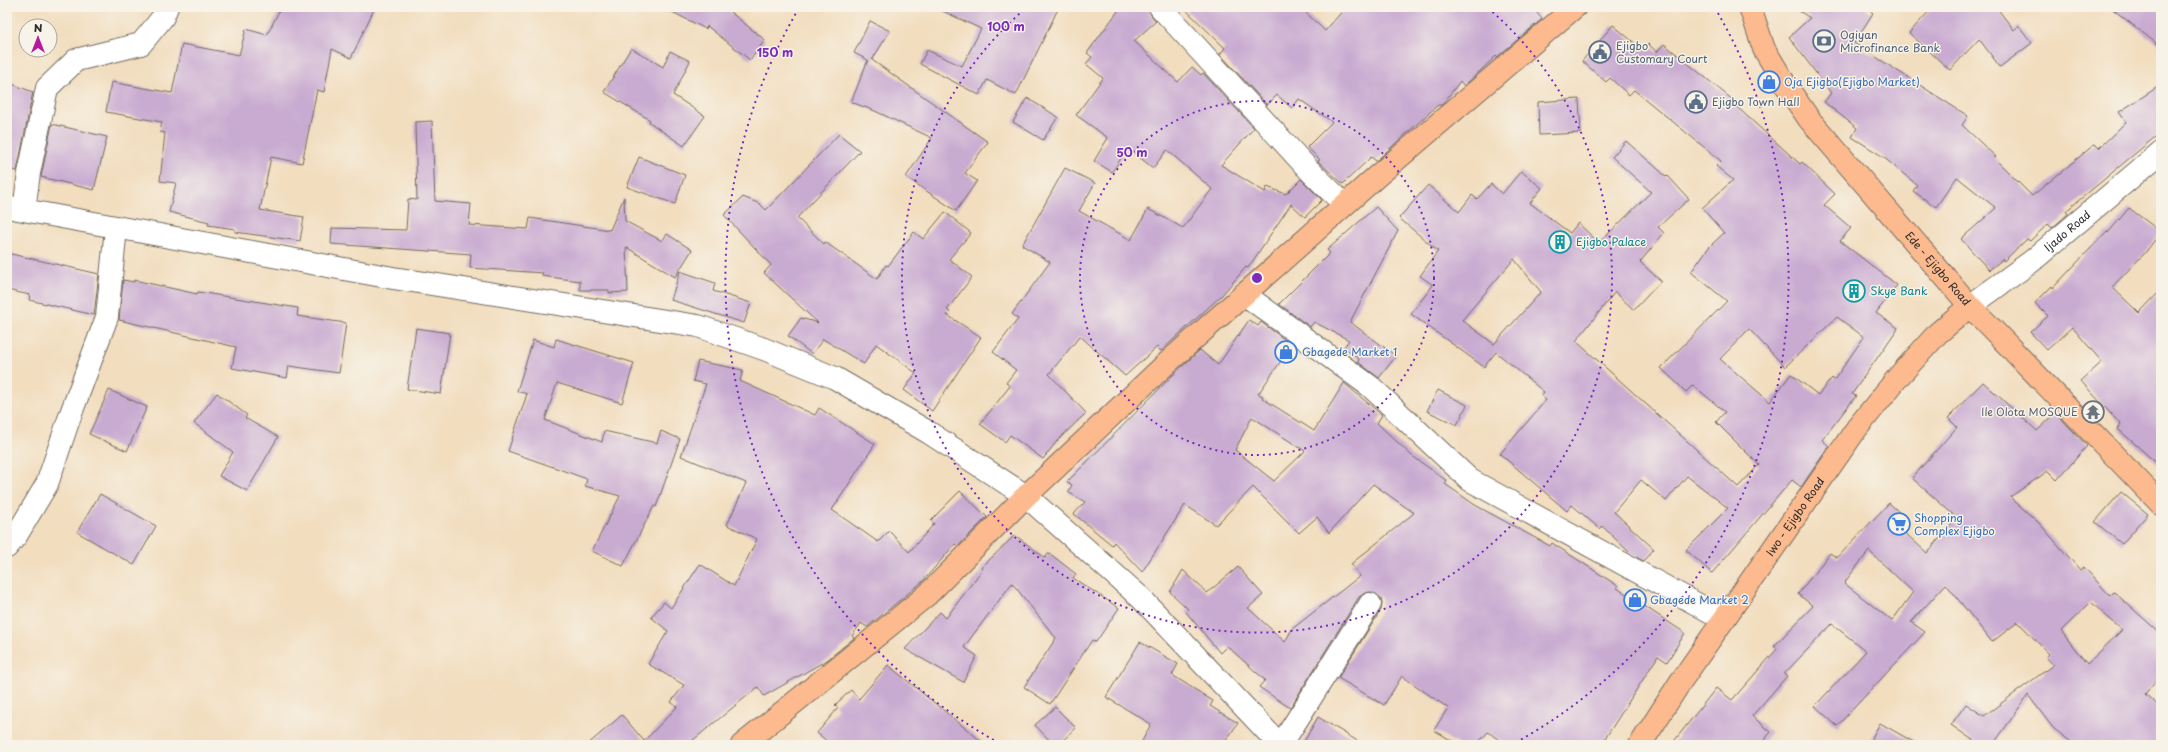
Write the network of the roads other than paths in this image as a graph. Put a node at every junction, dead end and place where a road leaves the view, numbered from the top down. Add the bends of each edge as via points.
1 (167, 7) edge
2 (1160, 7) edge
3 (1575, 7) edge
4 (1750, 7) edge
5 (2161, 152) edge
6 (1344, 204) junction
7 (16, 208) edge
8 (116, 228) junction
9 (1244, 294) junction
10 (1970, 306) junction
11 (1026, 496) junction
12 (2161, 504) edge
13 (7, 547) edge
14 (1370, 604) dead end
15 (1724, 619) junction
16 (742, 745) edge
17 (1280, 745) edge
18 (1640, 745) edge

1 - 7 street via 163,17 141,44 76,60 47,88 29,173
2 - 6 street via 1311,172
3 - 6 main road
4 - 10 main road, Ede - Ejigbo Road via 1764,49 1809,118
5 - 10 street, Ijado Road via 2032,261
6 - 9 main road
7 - 8 street
8 - 11 street via 393,278 698,326 764,348 834,378 928,432
8 - 13 street via 107,317 47,484
9 - 11 main road
9 - 15 street via 1366,383 1470,480
10 - 12 main road, Ede - Ejigbo Road
10 - 15 main road, Iwo - Ejigbo Road via 1938,333 1857,428
11 - 16 main road via 927,595
11 - 17 street via 1140,598
14 - 17 street
15 - 18 main road, Iwo - Ejigbo Road

